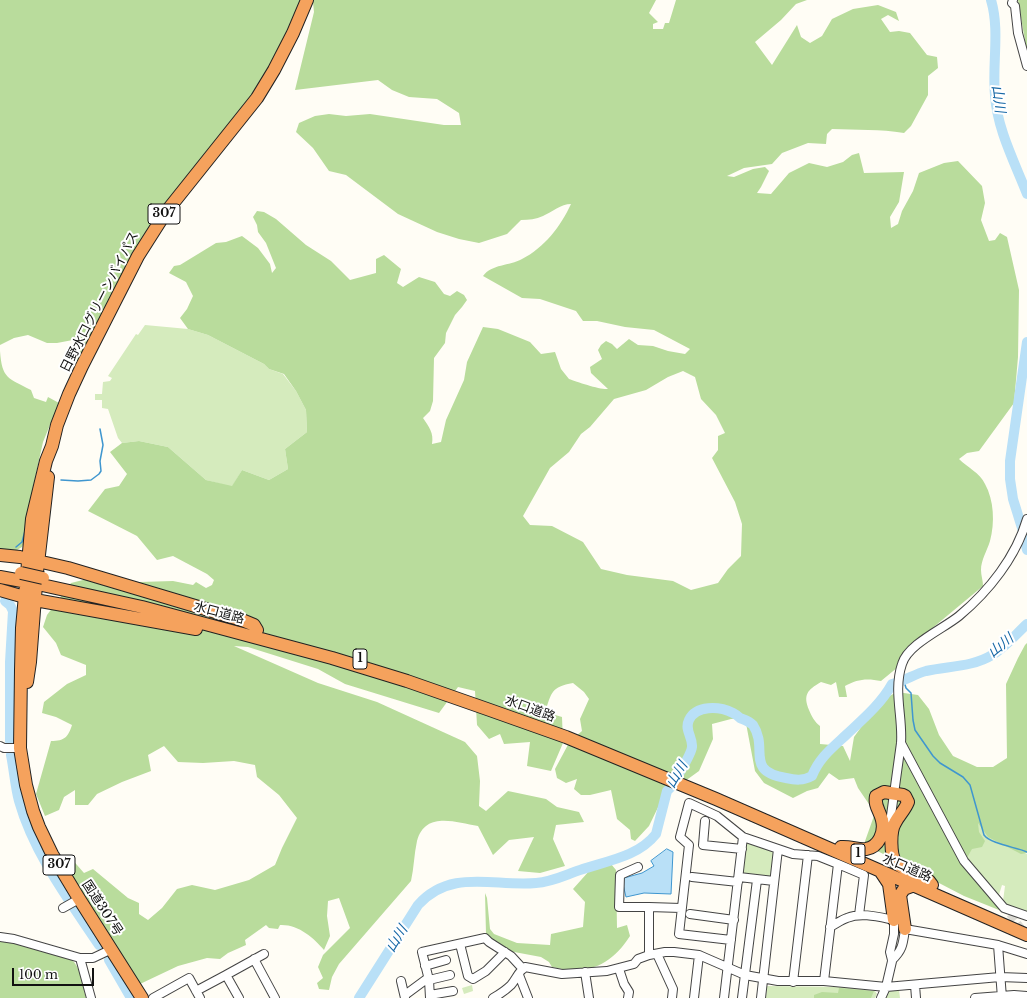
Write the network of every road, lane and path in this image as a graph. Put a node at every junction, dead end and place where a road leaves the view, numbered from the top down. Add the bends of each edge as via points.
1 (307, 0) edge
2 (1013, 0) edge
3 (1027, 66) edge
4 (52, 446) junction
5 (1026, 522) edge
6 (30, 541) junction
7 (5, 555) edge
8 (34, 560) junction
9 (0, 568) edge
10 (0, 576) edge
11 (21, 577) junction
12 (43, 581) junction
13 (0, 590) edge
14 (30, 599) junction
15 (257, 630) junction
16 (275, 643) junction
17 (901, 743) junction
18 (0, 746) edge
19 (20, 748) junction
20 (665, 774) junction
21 (687, 783) junction
22 (893, 794) junction
23 (705, 821) dead end
24 (743, 837) junction
25 (841, 847) junction
26 (778, 848) junction
27 (742, 849) junction
28 (808, 855) junction
29 (890, 860) dead end
30 (838, 864) junction
31 (638, 867) dead end
32 (880, 872) junction
33 (692, 877) dead end
34 (739, 880) junction
35 (757, 880) junction
36 (774, 882) junction
37 (893, 882) dead end
38 (932, 885) junction
39 (912, 886) junction
40 (649, 907) junction
41 (681, 908) junction
42 (690, 914) dead end
43 (859, 915) junction
44 (1027, 916) edge
45 (734, 920) junction
46 (894, 920) junction
47 (830, 927) junction
48 (1027, 927) edge
49 (905, 929) junction
50 (1027, 935) edge
51 (0, 937) edge
52 (731, 940) junction
53 (460, 944) junction
54 (998, 945) junction
55 (112, 949) junction
56 (506, 952) junction
57 (264, 954) dead end
58 (653, 954) junction
59 (1027, 954) edge
60 (699, 955) junction
61 (80, 958) junction
62 (254, 959) junction
63 (446, 960) dead end
64 (892, 960) junction
65 (425, 966) junction
66 (728, 968) junction
67 (619, 969) junction
68 (521, 972) junction
69 (585, 972) junction
70 (226, 975) junction
71 (450, 975) dead end
72 (745, 975) junction
73 (1000, 977) junction
74 (1027, 978) edge
75 (428, 979) junction
76 (763, 979) junction
77 (401, 981) dead end
78 (824, 981) junction
79 (793, 982) junction
80 (915, 985) junction
81 (886, 987) junction
82 (453, 991) dead end
83 (164, 995) edge
84 (198, 995) edge
85 (430, 995) edge
86 (1027, 996) edge
87 (405, 997) edge
88 (1002, 997) edge
89 (91, 998) edge
90 (142, 998) edge
91 (153, 998) edge
92 (239, 998) edge
93 (275, 998) edge
94 (421, 998) edge
95 (493, 998) edge
96 (528, 998) edge
97 (589, 998) edge
98 (628, 998) edge
99 (672, 998) edge
100 (694, 998) edge
101 (724, 998) edge
102 (742, 998) edge
103 (761, 998) edge
104 (881, 998) edge
105 (916, 998) edge
106 (975, 998) edge

1 - 4 highway, 日野水口グリーンバイパス / 307 via 277,64 257,98 166,212 138,256 69,394
2 - 3 street
4 - 6 highway, 日野水口グリーンバイパス / 307 via 37,496
4 - 8 highway, 日野水口グリーンバイパス / 307
5 - 17 street via 1004,568 982,596 910,652 902,663 898,687
6 - 7 highway via 22,552
6 - 8 highway, 日野水口グリーンバイパス / 307
7 - 8 highway, 1
8 - 14 highway, 国道307号 / 307
8 - 15 highway, 1 via 242,620 254,625
9 - 11 highway, 水口道路 / 1
10 - 11 highway, 水口道路 / 1
11 - 12 highway, 水口道路 / 1
12 - 15 highway, 水口道路 / 1 via 170,606
12 - 16 highway, 水口道路 / 1
13 - 14 highway, 1
14 - 16 highway, 1
14 - 19 highway, 国道307号 / 307 via 30,662 21,714
15 - 20 highway, 水口道路 / 1 via 359,658 465,693 591,739
16 - 20 highway, 水口道路 / 1 via 407,681
17 - 22 street
17 - 44 street via 964,861 1004,908 1009,912
18 - 19 street
19 - 55 highway, 国道307号 / 307 via 33,811 72,903
20 - 21 highway, 水口道路 / 1
21 - 25 highway, 水口道路 / 1
21 - 32 highway, 水口道路 / 1
22 - 25 highway via 882,792 876,798 876,807 883,825 878,843 865,849
22 - 29 street via 888,837
22 - 38 highway via 906,796 908,802 893,829 891,842 895,861
23 - 27 street via 703,845
24 - 26 street
24 - 27 street
24 - 41 street via 717,816 689,803 680,837 690,845
25 - 38 highway, 水口道路 / 1
26 - 28 street via 793,854
26 - 36 street
27 - 34 street
28 - 30 street
28 - 79 street
30 - 43 street via 864,875
30 - 47 street
31 - 40 street via 620,875 619,907
32 - 39 highway, 水口道路 / 1
32 - 46 highway via 889,884
33 - 34 street
34 - 35 street
34 - 45 street
35 - 36 street
35 - 72 street
36 - 76 street
37 - 64 street via 899,934
38 - 48 highway, 水口道路 / 1
39 - 49 highway via 904,889 900,895
39 - 50 highway, 水口道路 / 1
40 - 41 street
40 - 58 street
41 - 52 street via 679,934
42 - 45 street
43 - 46 street
43 - 47 street
45 - 52 street
46 - 64 street via 890,952
47 - 78 street
49 - 54 street
49 - 64 street via 900,954
51 - 61 street
52 - 66 street
53 - 56 street via 485,938
53 - 56 street via 468,976 473,979 486,971
53 - 65 street via 422,952
54 - 59 street
54 - 73 street
55 - 61 street via 94,958
55 - 90 highway, 国道307号 / 307
56 - 68 street
57 - 62 street
58 - 60 street via 688,952
58 - 67 street
58 - 99 street via 673,989
60 - 66 street
60 - 100 street
61 - 89 street
62 - 70 street
62 - 93 street
63 - 65 street
64 - 81 street
65 - 75 street
66 - 72 street
66 - 101 street
67 - 69 street
67 - 98 street via 629,992
68 - 69 street via 525,967 562,974
68 - 95 street via 505,991
68 - 96 street
69 - 97 street
70 - 84 street
70 - 92 street
71 - 75 street
72 - 76 street
72 - 102 street
73 - 74 street
73 - 80 street
73 - 88 street
75 - 85 street
75 - 87 street
76 - 79 street
76 - 103 street
77 - 87 street
78 - 79 street
78 - 81 street
80 - 81 street
80 - 105 street
81 - 104 street
82 - 85 street
83 - 84 street via 189,978
83 - 91 street
85 - 94 street
86 - 88 street
88 - 106 street

